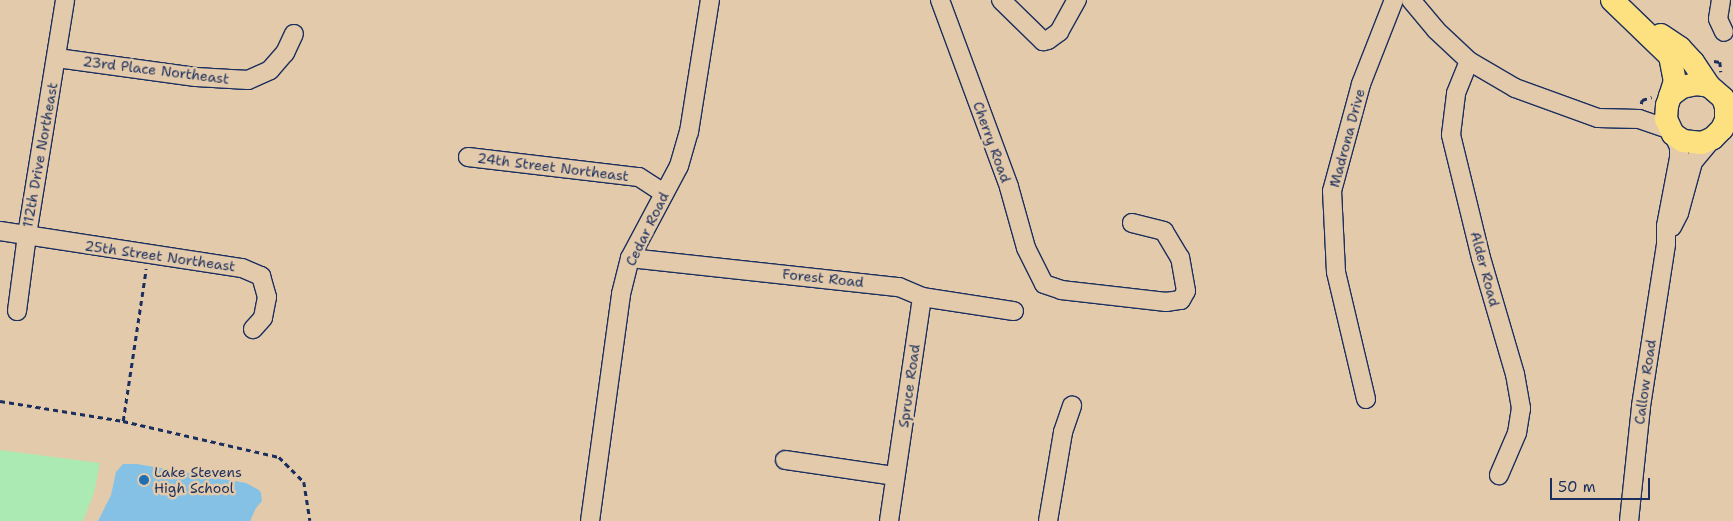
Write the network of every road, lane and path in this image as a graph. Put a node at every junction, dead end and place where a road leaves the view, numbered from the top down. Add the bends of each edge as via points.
1 (66, 0) edge
2 (710, 0) edge
3 (940, 0) edge
4 (1001, 0) edge
5 (1077, 0) edge
6 (1394, 0) edge
7 (1411, 0) edge
8 (1612, 0) edge
9 (1721, 0) edge
10 (1639, 28) junction
11 (1724, 32) dead end
12 (294, 34) dead end
13 (57, 58) junction
14 (1469, 61) junction
15 (1721, 95) edge
16 (1668, 101) junction
17 (1570, 108) junction
18 (1722, 130) edge
19 (1672, 132) junction
20 (468, 157) dead end
21 (664, 193) junction
22 (1132, 223) dead end
23 (0, 231) edge
24 (27, 235) junction
25 (1666, 244) junction
26 (148, 255) junction
27 (630, 258) junction
28 (922, 296) junction
29 (17, 311) dead end
30 (1014, 311) dead end
31 (253, 329) dead end
32 (1366, 400) dead end
33 (0, 401) edge
34 (1072, 406) dead end
35 (123, 421) junction
36 (785, 460) dead end
37 (1499, 475) dead end
38 (896, 476) junction
39 (310, 521) edge
40 (590, 521) edge
41 (890, 521) edge
42 (1048, 521) edge
43 (1629, 521) edge

1 - 13 street, 112th Drive Northeast
2 - 21 street, Cedar Road via 689,132 679,166
3 - 22 street, Cherry Road via 1009,188 1026,248 1044,284 1061,290 1166,302 1181,300 1186,291 1180,258 1164,231
4 - 5 street via 1043,41 1059,32
6 - 32 street, Madrona Drive via 1361,84 1332,191 1336,272
7 - 14 street via 1436,30
8 - 10 main road
9 - 11 street via 1718,19
10 - 15 main road via 1654,30 1680,48
10 - 16 main road via 1670,56 1675,81
12 - 13 street, 23rd Place Northeast via 285,53 270,70 248,80 196,77
13 - 24 street, 112th Drive Northeast
14 - 17 street via 1515,88
14 - 37 street, Alder Road via 1456,94 1451,135 1515,374 1521,408 1517,433
15 - 16 main road via 1697,84 1682,87
15 - 18 main road via 1726,107
16 - 17 street via 1640,109
16 - 19 main road via 1666,119
17 - 19 street via 1598,118 1639,119
18 - 19 main road via 1694,143 1683,141
18 - 25 street, Callow Road via 1693,162 1679,213
19 - 25 street, Callow Road via 1679,147 1679,158 1670,195
20 - 21 street, 24th Street Northeast via 639,177
21 - 27 street, Cedar Road
23 - 24 street, 25th Street Northeast
24 - 26 street, 25th Street Northeast
24 - 29 street, 112th Drive Northeast
25 - 43 street, Callow Road
26 - 31 street, 25th Street Northeast via 242,268 261,276 267,297 266,309
26 - 35 path
27 - 28 street, Forest Road via 899,286
27 - 40 street, Cedar Road via 621,294
28 - 30 street, Forest Road
28 - 38 street, Spruce Road
33 - 35 path
34 - 42 street via 1063,432
35 - 39 path via 279,457 304,482
36 - 38 street
38 - 41 street, Spruce Road

